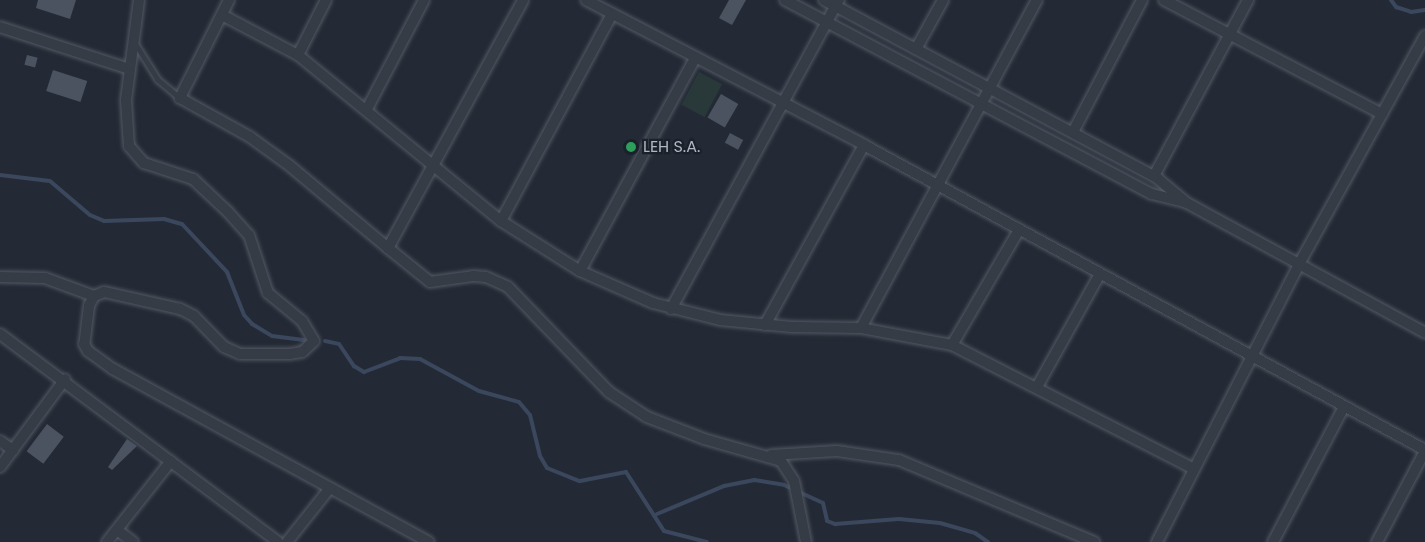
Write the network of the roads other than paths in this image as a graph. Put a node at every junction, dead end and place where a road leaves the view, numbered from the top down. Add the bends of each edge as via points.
1 (139, 0) edge
2 (229, 0) edge
3 (326, 0) edge
4 (424, 0) edge
5 (523, 0) edge
6 (586, 0) edge
7 (784, 0) edge
8 (824, 0) edge
9 (943, 0) edge
10 (1037, 0) edge
11 (1142, 0) edge
12 (1164, 0) edge
13 (1248, 0) edge
14 (837, 3) edge
15 (222, 15) junction
16 (612, 15) junction
17 (827, 23) junction
18 (0, 27) edge
19 (1229, 35) junction
20 (1425, 36) edge
21 (133, 39) junction
22 (916, 49) junction
23 (298, 55) junction
24 (695, 58) junction
25 (129, 69) junction
26 (989, 89) junction
27 (180, 98) junction
28 (784, 104) junction
29 (981, 104) junction
30 (367, 109) junction
31 (1382, 114) junction
32 (1073, 132) junction
33 (864, 145) junction
34 (433, 165) junction
35 (1154, 176) junction
36 (937, 185) junction
37 (1187, 202) junction
38 (501, 221) junction
39 (1019, 230) junction
40 (388, 248) junction
41 (1298, 266) junction
42 (580, 271) junction
43 (1100, 274) junction
44 (0, 278) edge
45 (94, 296) junction
46 (671, 309) junction
47 (765, 326) junction
48 (861, 328) junction
49 (1425, 333) edge
50 (0, 334) edge
51 (952, 345) junction
52 (1253, 354) junction
53 (65, 379) junction
54 (1037, 387) junction
55 (1344, 406) junction
56 (0, 441) edge
57 (13, 450) junction
58 (1425, 451) edge
59 (771, 455) junction
60 (171, 461) junction
61 (0, 467) edge
62 (1194, 469) junction
63 (330, 488) junction
64 (117, 530) junction
65 (107, 542) edge
66 (133, 542) edge
67 (278, 542) edge
68 (287, 542) edge
69 (429, 542) edge
70 (806, 542) edge
71 (1094, 542) edge
72 (1157, 542) edge
73 (1273, 542) edge
74 (1377, 542) edge

1 - 21 street
2 - 15 street
3 - 23 street
4 - 30 street
5 - 34 street
6 - 16 street
7 - 17 street
8 - 14 street
9 - 22 street
10 - 26 street
11 - 32 street
12 - 19 street
13 - 19 street
14 - 17 street
14 - 22 street
15 - 23 street
15 - 27 street
16 - 24 street
16 - 38 street
17 - 28 street
17 - 29 street
18 - 25 street
19 - 31 street
19 - 35 street
20 - 31 street
21 - 25 street
21 - 27 lane via 156,79
22 - 26 street
23 - 30 street
24 - 28 street
24 - 42 street
25 - 45 street via 125,126 135,157 153,167 194,179 228,212 249,235 268,293 302,321 314,341 302,352 240,354 224,347 194,316 180,309 115,292
26 - 29 street
26 - 32 street
27 - 40 street via 250,137
28 - 33 street
28 - 46 street
29 - 36 street
29 - 37 street via 1152,194
30 - 34 street
31 - 41 street
32 - 35 street
33 - 36 street
33 - 47 street
34 - 38 street
34 - 40 street
35 - 37 street
36 - 39 street
36 - 48 street
37 - 41 street
38 - 42 street
39 - 43 street
39 - 51 street
40 - 59 street via 430,282 479,276 508,287 609,392 647,417 704,439
41 - 49 street
41 - 52 street
42 - 46 street
43 - 52 street
43 - 54 street
44 - 45 street via 45,278
45 - 63 street via 84,344 94,356
46 - 47 street
47 - 48 street
48 - 51 street
50 - 53 street
51 - 54 street
52 - 55 street
52 - 62 street
53 - 57 street
53 - 60 street
54 - 62 street
55 - 58 street
55 - 73 street
56 - 57 street
57 - 61 street
58 - 74 street
59 - 70 street via 791,473
59 - 71 street via 837,451 899,460
60 - 64 street
60 - 67 street
62 - 72 street
63 - 68 street
63 - 69 street
64 - 65 street
64 - 66 street

